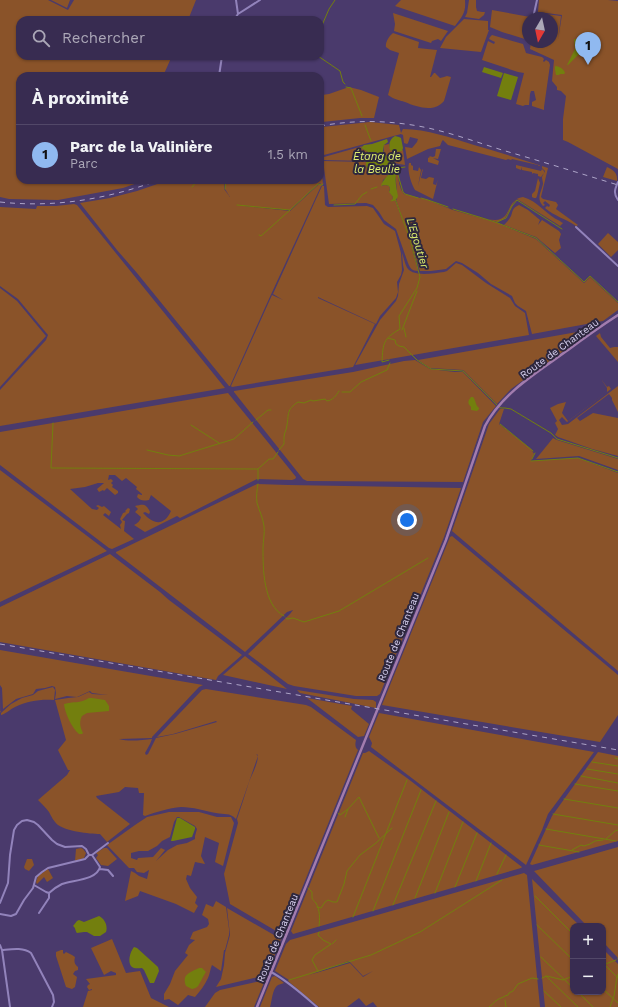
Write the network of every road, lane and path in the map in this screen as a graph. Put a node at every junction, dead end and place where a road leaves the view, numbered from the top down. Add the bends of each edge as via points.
1 (236, 0) edge
2 (260, 0) edge
3 (536, 0) edge
4 (534, 12) edge
5 (238, 14) joint
6 (221, 60) edge
7 (220, 72) edge
8 (618, 182) edge
9 (618, 200) edge
10 (576, 227) dead end
11 (618, 266) edge
12 (618, 314) edge
13 (108, 843) dead end
14 (91, 855) junction
15 (100, 869) junction
16 (113, 876) dead end
17 (34, 885) junction
18 (49, 893) junction
19 (0, 903) edge
20 (40, 913) dead end
21 (0, 914) edge
22 (0, 945) edge
23 (2, 950) junction
24 (271, 972) junction
25 (10, 1007) edge
26 (52, 1007) edge
27 (257, 1007) edge
28 (317, 1007) edge

1 - 5 street
2 - 5 street
3 - 4 street
6 - 7 street
8 - 9 street via 615,193
10 - 11 street
12 - 24 main road, Route de Chanteau via 515,390 485,426 446,540
13 - 14 street
14 - 15 street
14 - 17 street via 83,860 47,869 36,877
14 - 19 street via 80,846 59,846 36,823 24,820 14,830 8,883
15 - 16 street via 109,871
15 - 18 street via 92,876 63,884
17 - 18 street
17 - 21 street via 15,915
18 - 20 street via 49,898
22 - 23 street
23 - 25 street
23 - 26 street via 22,949 33,955 53,995
24 - 27 main road, Route de Chanteau
24 - 28 street via 283,978

